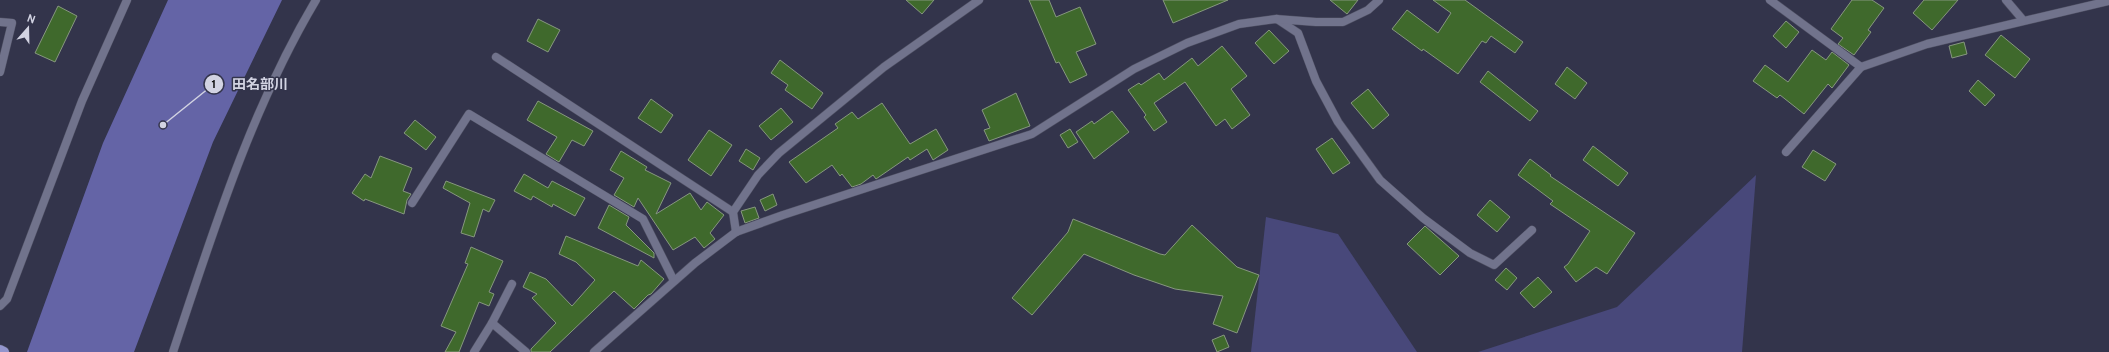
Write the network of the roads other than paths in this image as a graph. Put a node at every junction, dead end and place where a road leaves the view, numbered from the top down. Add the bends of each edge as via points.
1 (127, 0) edge
2 (316, 0) edge
3 (979, 0) edge
4 (1379, 0) edge
5 (1770, 0) edge
6 (2006, 0) edge
7 (2109, 1) edge
8 (1276, 19) junction
9 (2023, 20) junction
10 (0, 22) edge
11 (496, 57) dead end
12 (1861, 67) junction
13 (0, 72) edge
14 (1786, 152) dead end
15 (412, 203) dead end
16 (733, 212) junction
17 (1532, 230) dead end
18 (736, 232) junction
19 (674, 281) junction
20 (512, 284) dead end
21 (0, 306) edge
22 (492, 323) junction
23 (0, 350) edge
24 (4, 352) edge
25 (173, 352) edge
26 (474, 352) edge
27 (526, 352) edge
28 (594, 352) edge

1 - 21 street via 82,101 7,299
2 - 25 street via 264,99 218,216
3 - 16 street via 884,67 778,153 758,175
4 - 8 street via 1368,10 1343,22
5 - 12 street
6 - 9 street
7 - 9 street
8 - 17 street via 1298,33 1316,81 1338,122 1380,180 1424,218 1470,254 1494,265
8 - 18 street via 1240,24 1187,43 1134,69 1032,134
9 - 12 street via 1927,44
10 - 13 street via 12,23
11 - 16 street
12 - 14 street
15 - 19 street via 469,114 643,219
16 - 18 street
18 - 19 street
19 - 28 street
20 - 22 street
22 - 26 street
22 - 27 street
23 - 24 main road

